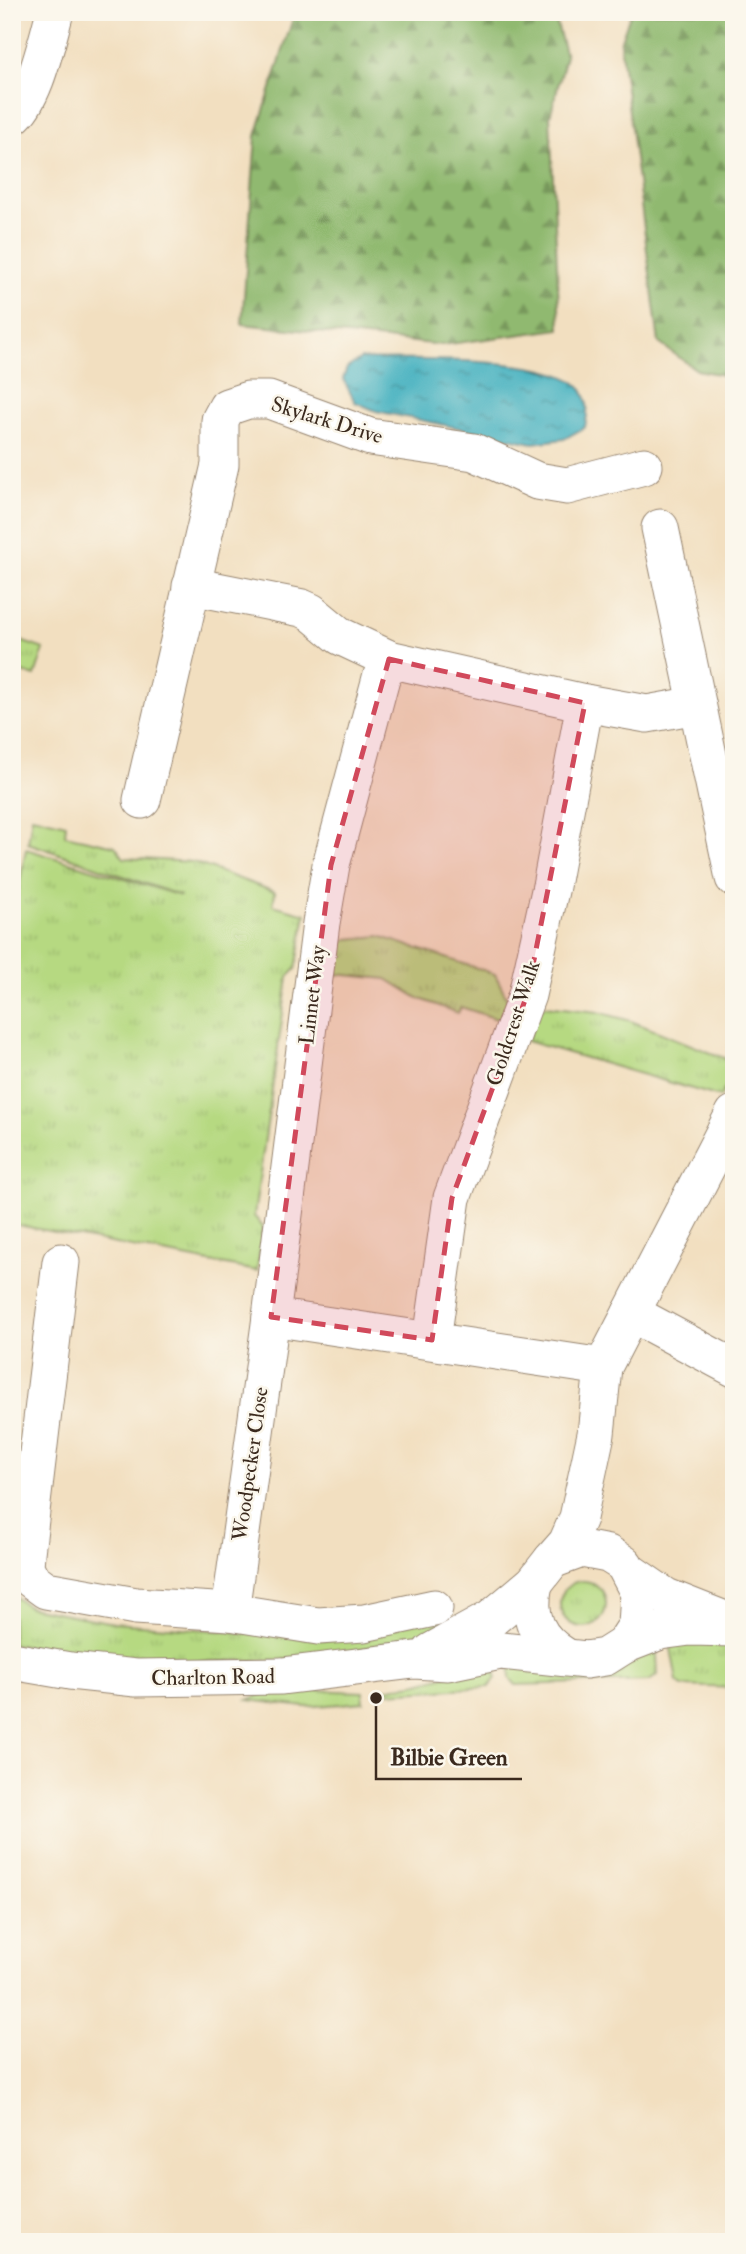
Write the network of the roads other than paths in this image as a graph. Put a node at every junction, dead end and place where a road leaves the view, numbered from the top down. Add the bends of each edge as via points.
1 (55, 12) edge
2 (12, 117) edge
3 (644, 466) dead end
4 (660, 528) dead end
5 (191, 586) junction
6 (389, 659) junction
7 (584, 704) junction
8 (697, 705) junction
9 (720, 743) edge
10 (142, 800) dead end
11 (734, 878) edge
12 (734, 1114) edge
13 (61, 1262) dead end
14 (631, 1313) junction
15 (271, 1317) junction
16 (432, 1340) junction
17 (603, 1367) junction
18 (734, 1368) edge
19 (596, 1434) junction
20 (627, 1569) junction
21 (543, 1572) junction
22 (434, 1608) dead end
23 (230, 1612) junction
24 (734, 1626) edge
25 (624, 1645) junction
26 (566, 1657) junction
27 (414, 1660) junction
28 (12, 1661) edge

1 - 2 street via 32,85
3 - 5 street, Skylark Drive via 566,486 537,481 474,452 370,437 269,400 248,400 227,407 220,420 220,465
4 - 8 street
5 - 6 street via 312,612 340,636
5 - 10 street, Skylark Drive
6 - 7 street
6 - 15 street, Linnet Way via 331,865
7 - 8 street via 647,714
7 - 16 street, Goldcrest Walk via 527,995 452,1198
8 - 9 street
9 - 11 street
12 - 14 street
13 - 23 street via 25,1567 31,1579 46,1590 136,1606
14 - 17 street
14 - 18 street
15 - 16 street
15 - 23 street, Woodpecker Close
16 - 17 street
17 - 19 street
19 - 20 street via 604,1519
19 - 21 street via 578,1518 567,1543
20 - 21 street, Charlton Road via 608,1554 582,1549
20 - 24 street, Charlton Road via 666,1597
20 - 25 street via 639,1593 640,1611
21 - 26 street via 530,1604 539,1636
21 - 27 street, Charlton Road via 467,1634
22 - 23 street via 365,1623 318,1626
24 - 25 street, Charlton Road via 660,1631
25 - 26 street, Charlton Road via 605,1657
26 - 27 street, Charlton Road via 501,1651 448,1662
27 - 28 street, Charlton Road via 282,1676 136,1678

